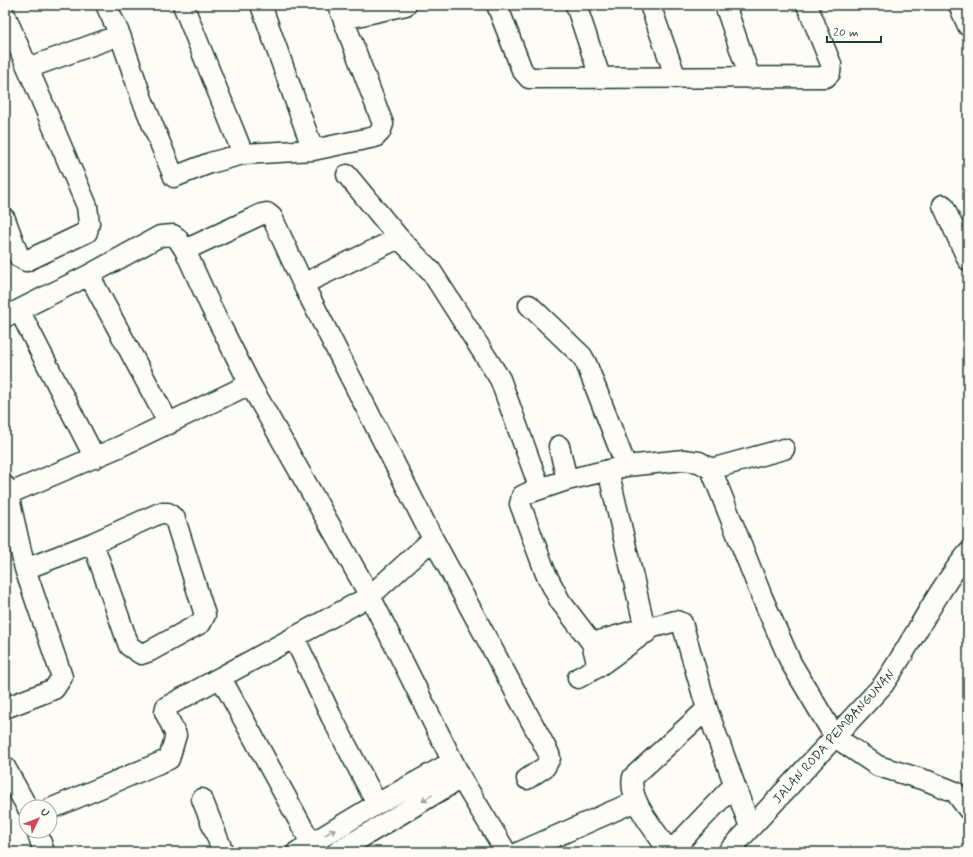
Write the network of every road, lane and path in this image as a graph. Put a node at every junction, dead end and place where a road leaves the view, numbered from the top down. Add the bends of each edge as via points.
1 (14, 5) edge
2 (106, 5) edge
3 (183, 5) edge
4 (261, 5) edge
5 (406, 5) edge
6 (497, 5) edge
7 (576, 5) edge
8 (650, 5) edge
9 (725, 5) edge
10 (807, 5) edge
11 (959, 5) edge
12 (5, 11) edge
13 (341, 12) edge
14 (5, 15) edge
15 (968, 26) edge
16 (120, 35) junction
17 (28, 68) junction
18 (600, 77) junction
19 (676, 78) junction
20 (750, 78) junction
21 (313, 150) junction
22 (242, 154) junction
23 (347, 174) dead end
24 (943, 205) dead end
25 (5, 219) edge
26 (399, 238) junction
27 (10, 247) edge
28 (185, 250) junction
29 (968, 260) edge
30 (89, 275) junction
31 (303, 284) junction
32 (529, 305) dead end
33 (12, 313) edge
34 (250, 384) junction
35 (168, 424) junction
36 (559, 446) dead end
37 (784, 449) dead end
38 (95, 458) junction
39 (617, 468) junction
40 (711, 469) junction
41 (567, 480) junction
42 (540, 489) junction
43 (7, 490) edge
44 (433, 539) junction
45 (94, 543) junction
46 (968, 553) edge
47 (24, 569) junction
48 (961, 575) edge
49 (370, 596) junction
50 (648, 630) junction
51 (294, 637) junction
52 (592, 643) junction
53 (598, 667) junction
54 (221, 678) junction
55 (578, 678) dead end
56 (5, 708) edge
57 (707, 709) junction
58 (835, 737) junction
59 (5, 767) edge
60 (456, 770) junction
61 (527, 779) dead end
62 (734, 785) junction
63 (202, 798) dead end
64 (23, 799) edge
65 (636, 801) junction
66 (377, 804) junction
67 (58, 806) edge
68 (968, 810) edge
69 (750, 827) junction
70 (40, 839) edge
71 (304, 848) edge
72 (44, 852) edge
73 (223, 852) edge
74 (338, 852) edge
75 (506, 852) edge
76 (520, 852) edge
77 (728, 852) edge

1 - 12 street
2 - 16 street
3 - 22 street
4 - 21 street
5 - 13 street
6 - 18 street via 525,76 535,79
7 - 18 street
8 - 19 street
9 - 20 street
10 - 20 street via 831,64 828,76
11 - 15 street
13 - 21 street via 382,128 375,136
14 - 17 street
16 - 17 street
16 - 22 street via 142,99 174,177
17 - 27 street via 87,206 89,223 87,232 30,260 26,261 19,257
18 - 19 street
19 - 20 street
21 - 22 street
23 - 26 street
24 - 29 street
25 - 27 street
26 - 31 street
26 - 42 street via 431,271 500,379
28 - 30 street via 173,235 160,236
28 - 31 street via 267,213 276,224
28 - 34 street
30 - 33 street
30 - 35 street
31 - 44 street
32 - 39 street via 582,356 586,363
33 - 38 street
34 - 35 street
34 - 49 street
35 - 38 street
36 - 41 street
37 - 40 street
38 - 43 street
39 - 40 street via 684,460 699,462
39 - 41 street
39 - 50 street
40 - 58 street via 791,663
41 - 42 street
42 - 52 street via 522,496 520,504 546,574 560,601
43 - 47 street
44 - 49 street
44 - 61 street via 549,754 550,758 545,767
45 - 45 street via 160,513 172,515 205,615 204,620 150,650 141,654 136,652 129,646
45 - 47 street
46 - 48 street, JALAN RODA PEMBANGUNAN
47 - 56 street via 62,678 54,689
48 - 58 street, JALAN RODA PEMBANGUNAN via 883,685
49 - 51 street
49 - 60 street
50 - 52 street
50 - 53 street
50 - 57 street via 676,621 685,626
51 - 54 street
51 - 66 street via 331,716
52 - 53 street
53 - 55 street
54 - 67 street via 166,707 165,712 176,735 169,759
54 - 71 street
57 - 62 street
57 - 65 street via 633,777
58 - 68 street via 878,766 956,792
58 - 69 street, JALAN RODA PEMBANGUNAN
59 - 64 street
60 - 66 street
60 -> 74 street
60 - 75 street
62 - 65 street via 675,847 663,843
62 - 69 street
63 - 73 street
65 - 76 street
71 -> 66 street
69 - 77 street, JALAN RODA PEMBANGUNAN
70 - 72 street

